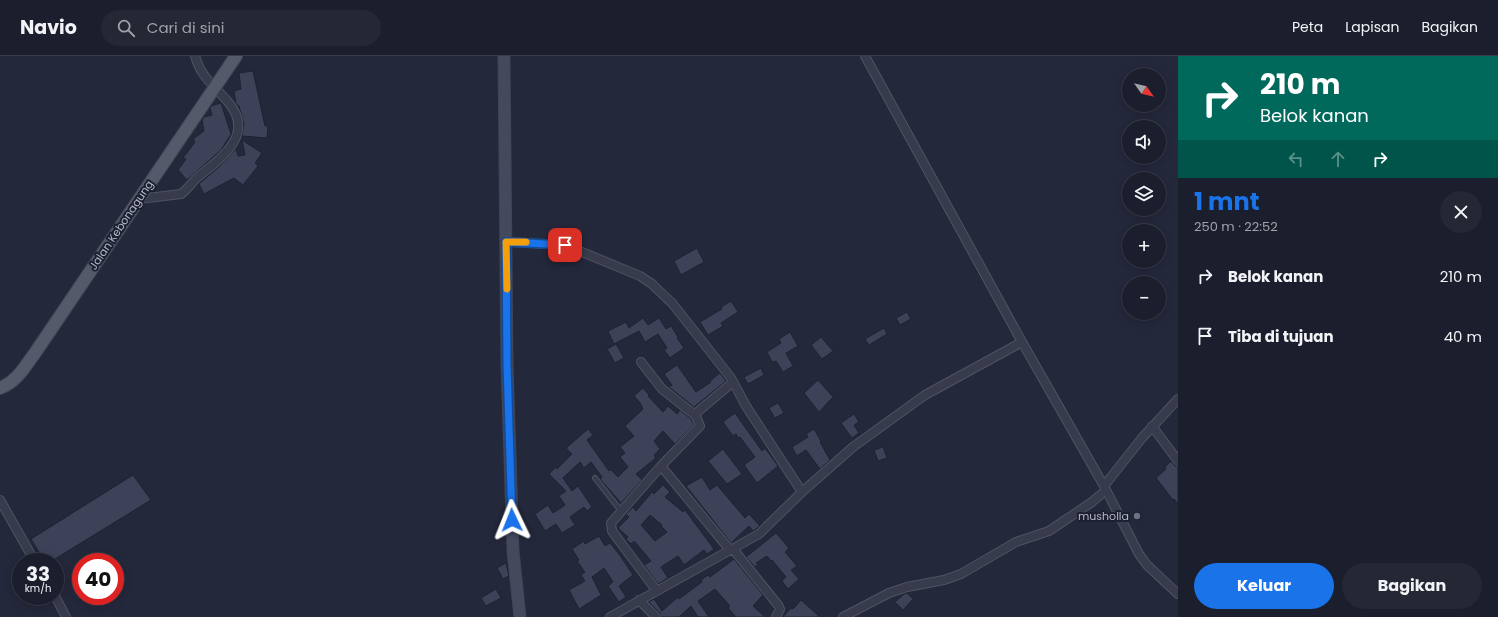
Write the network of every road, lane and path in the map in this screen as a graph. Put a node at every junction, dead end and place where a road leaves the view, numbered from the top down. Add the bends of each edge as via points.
1 (195, 56) edge
2 (236, 56) edge
3 (504, 56) edge
4 (865, 56) edge
5 (214, 88) junction
6 (139, 199) junction
7 (506, 242) junction
8 (1022, 342) junction
9 (641, 362) dead end
10 (733, 382) junction
11 (0, 388) edge
12 (1178, 398) edge
13 (695, 416) junction
14 (1152, 426) junction
15 (1178, 461) edge
16 (661, 466) junction
17 (595, 478) dead end
18 (1105, 488) junction
19 (802, 492) junction
20 (0, 500) edge
21 (621, 512) junction
22 (731, 549) junction
23 (30, 553) edge
24 (656, 590) junction
25 (1178, 594) edge
26 (639, 600) junction
27 (60, 605) edge
28 (66, 617) edge
29 (520, 617) edge
30 (610, 617) edge
31 (656, 617) edge
32 (776, 617) edge
33 (844, 617) edge

1 - 5 street via 199,70
2 - 5 main road, Jalan Kebonagung
3 - 7 street
4 - 8 street
5 - 6 main road, Jalan Kebonagung
5 - 6 street via 234,112 238,127 237,137 220,159 181,194
6 - 11 main road, Jalan Kebonagung via 18,376
7 - 10 street via 565,245 640,276 672,304
7 - 29 street via 512,543
8 - 18 street
8 - 19 street via 925,395 853,447
9 - 13 street via 662,389
10 - 13 street
10 - 19 street
12 - 14 street
13 - 16 street via 700,426
14 - 15 street
14 - 18 street
16 - 21 street
16 - 22 street
17 - 21 lane
18 - 25 street via 1139,554
18 - 33 street via 1080,510 1049,531 1016,542 955,576 889,593
19 - 22 street via 759,534
20 - 23 street
21 - 24 street via 611,523 612,531
22 - 24 street
22 - 32 street via 778,605 780,610
24 - 26 street
26 - 30 street
26 - 31 street
27 - 28 street

